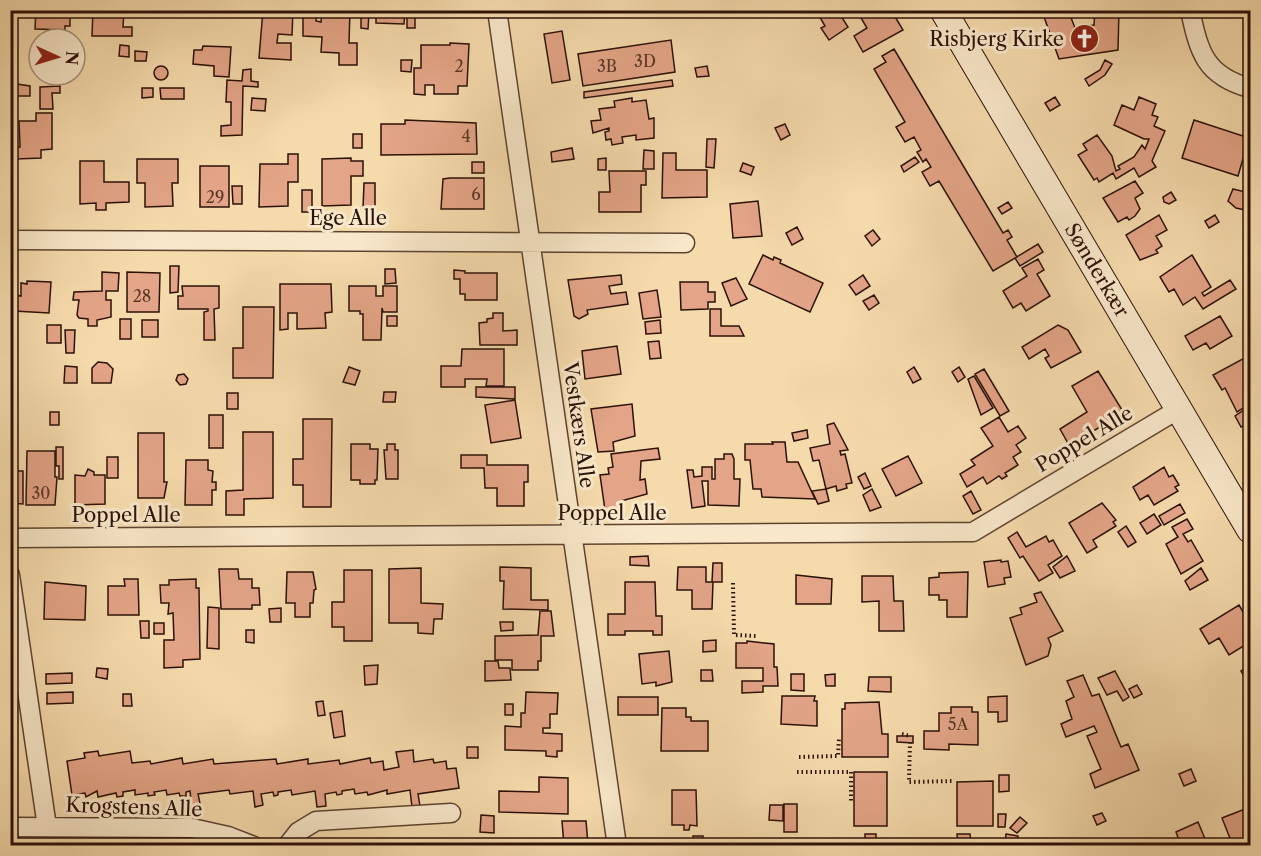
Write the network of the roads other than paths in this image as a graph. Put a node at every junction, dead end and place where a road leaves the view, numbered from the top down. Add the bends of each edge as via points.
1 (497, 10) edge
2 (943, 10) edge
3 (1190, 10) edge
4 (1251, 88) edge
5 (10, 240) edge
6 (530, 241) junction
7 (685, 243) dead end
8 (1179, 409) junction
9 (1251, 530) edge
10 (572, 536) junction
11 (10, 538) edge
12 (10, 575) edge
13 (451, 813) dead end
14 (10, 827) edge
15 (47, 827) junction
16 (254, 846) edge
17 (287, 846) edge
18 (617, 846) edge

1 - 6 street, Vestkærs Alle
2 - 8 street, Sønderkær
3 - 4 street via 1204,58 1216,73
5 - 6 street, Ege Alle
6 - 7 street, Ege Alle
6 - 10 street, Vestkærs Alle
8 - 9 street, Sønderkær
8 - 10 street, Poppel Alle via 973,532
10 - 11 street, Poppel Alle
10 - 18 street, Vestkærs Alle
12 - 15 street
13 - 17 street via 316,821 298,832
14 - 15 street, Krogstens Alle
15 - 16 street, Krogstens Alle via 192,828

